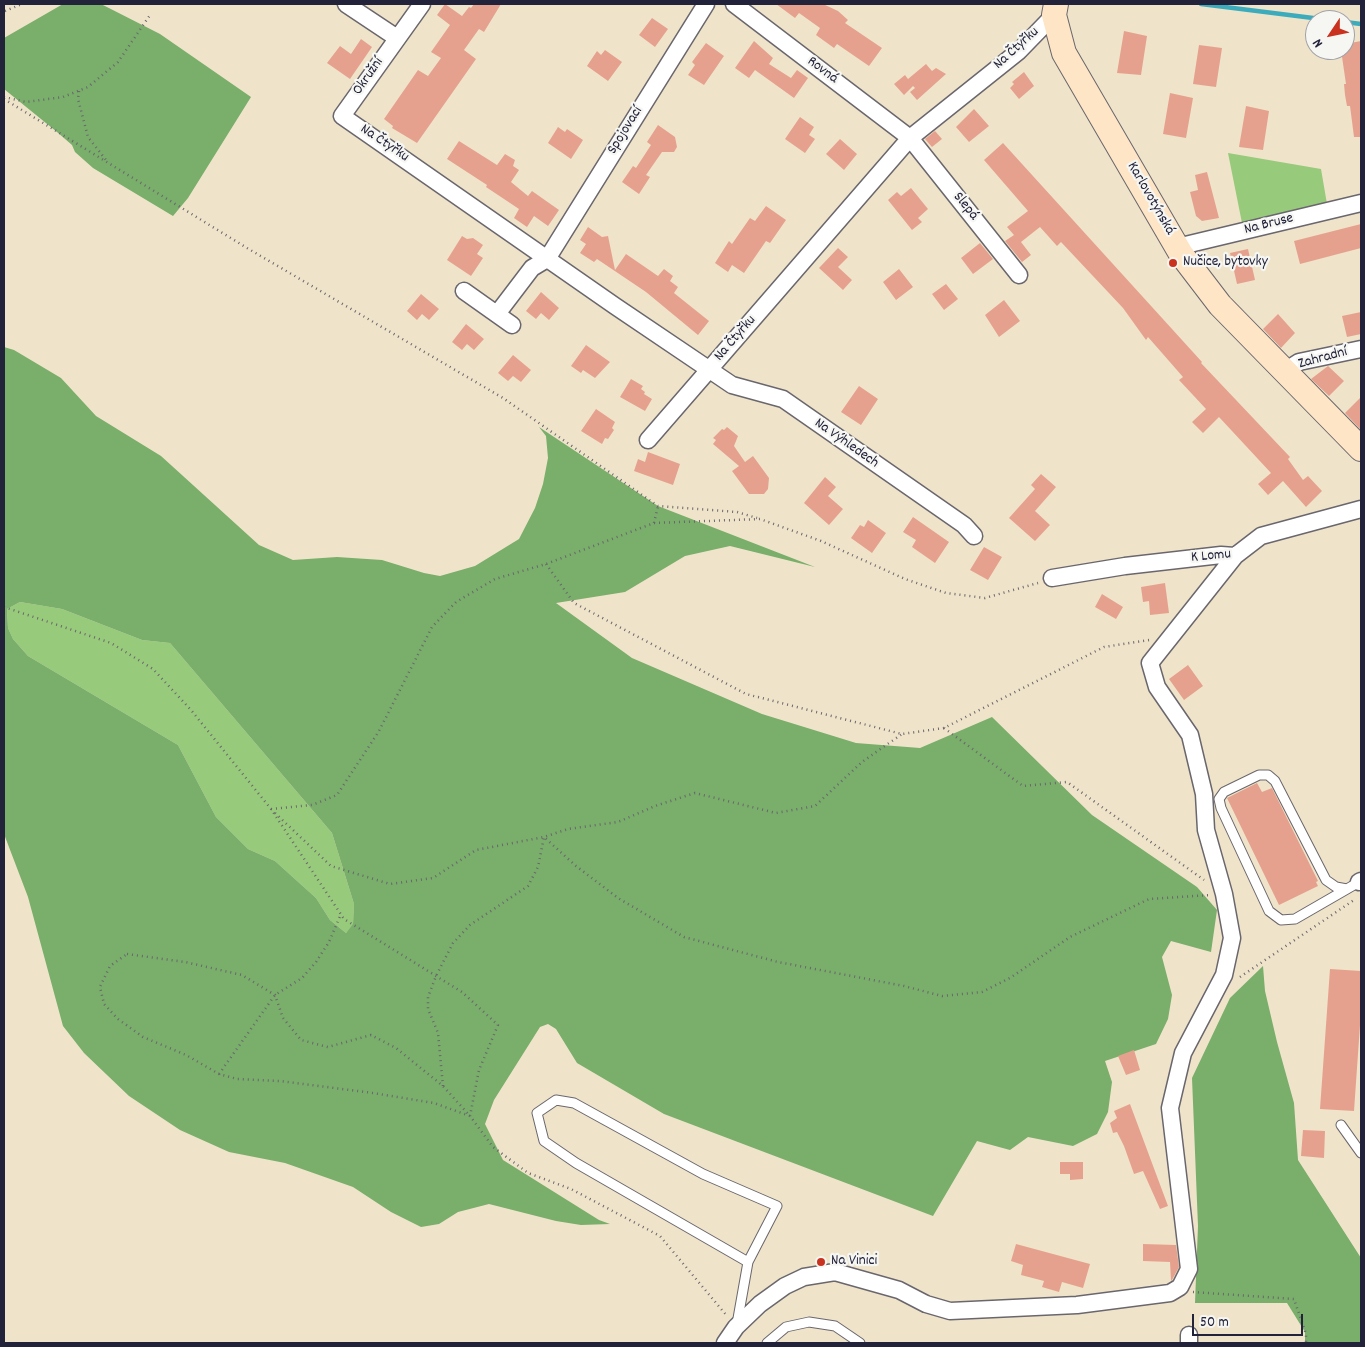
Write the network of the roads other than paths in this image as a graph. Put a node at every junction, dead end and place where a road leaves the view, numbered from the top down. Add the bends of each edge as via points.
1 (346, 4) edge
2 (422, 4) edge
3 (706, 4) edge
4 (734, 4) edge
5 (1050, 8) edge
6 (397, 38) junction
7 (342, 116) joint
8 (910, 138) junction
9 (1361, 203) edge
10 (1177, 247) junction
11 (547, 259) junction
12 (1019, 275) dead end
13 (464, 291) dead end
14 (497, 314) junction
15 (512, 325) dead end
16 (1361, 349) edge
17 (710, 368) junction
18 (1285, 371) junction
19 (648, 440) dead end
20 (1361, 449) edge
21 (1361, 509) edge
22 (974, 536) dead end
23 (1235, 556) junction
24 (1052, 578) road end
25 (1357, 887) edge
26 (1341, 1125) dead end
27 (1361, 1153) edge
28 (748, 1262) junction
29 (736, 1327) junction
30 (724, 1343) edge
31 (768, 1343) edge
32 (860, 1343) edge

1 - 6 street
2 - 6 street, Okružní
3 - 11 street, Spojovací
4 - 8 street, Rovná
5 - 8 street, Na Čtyřku via 1019,50
5 - 10 main road, Karlovotýnská via 1064,52
6 - 7 street, Okružní
7 - 11 street, Na Čtyřku
8 - 12 street, Slepá
8 - 17 street, Na Čtyřku
9 - 10 street, Na Bruse
10 - 18 main road, Karlovotýnská via 1220,305
11 - 14 street via 532,268
11 - 17 street, Na Čtyřku
13 - 14 street
14 - 15 street
16 - 18 street, Zahradní via 1299,362
17 - 19 street
17 - 22 street, Na Výhledech via 732,385 783,399 964,525
18 - 20 main road, Karlovotýnská
21 - 23 street, K Lomu via 1261,536
23 - 24 street, K Lomu via 1211,556
23 - 29 street via 1150,662 1157,687 1190,735 1204,794 1206,830 1224,894 1232,938 1224,975 1183,1053 1170,1108 1189,1269 1180,1287 1170,1293 1076,1305 950,1312 899,1290 835,1272 804,1277 785,1286
25 - 25 lane via 1295,919 1282,920 1269,912 1219,799 1224,792 1268,775 1276,781 1326,880 1336,886
26 - 27 lane
28 - 28 lane via 544,1141 537,1113 556,1100 574,1103 703,1174 777,1206
28 - 29 lane
29 - 30 street
31 - 32 lane via 786,1327 810,1322 835,1326

